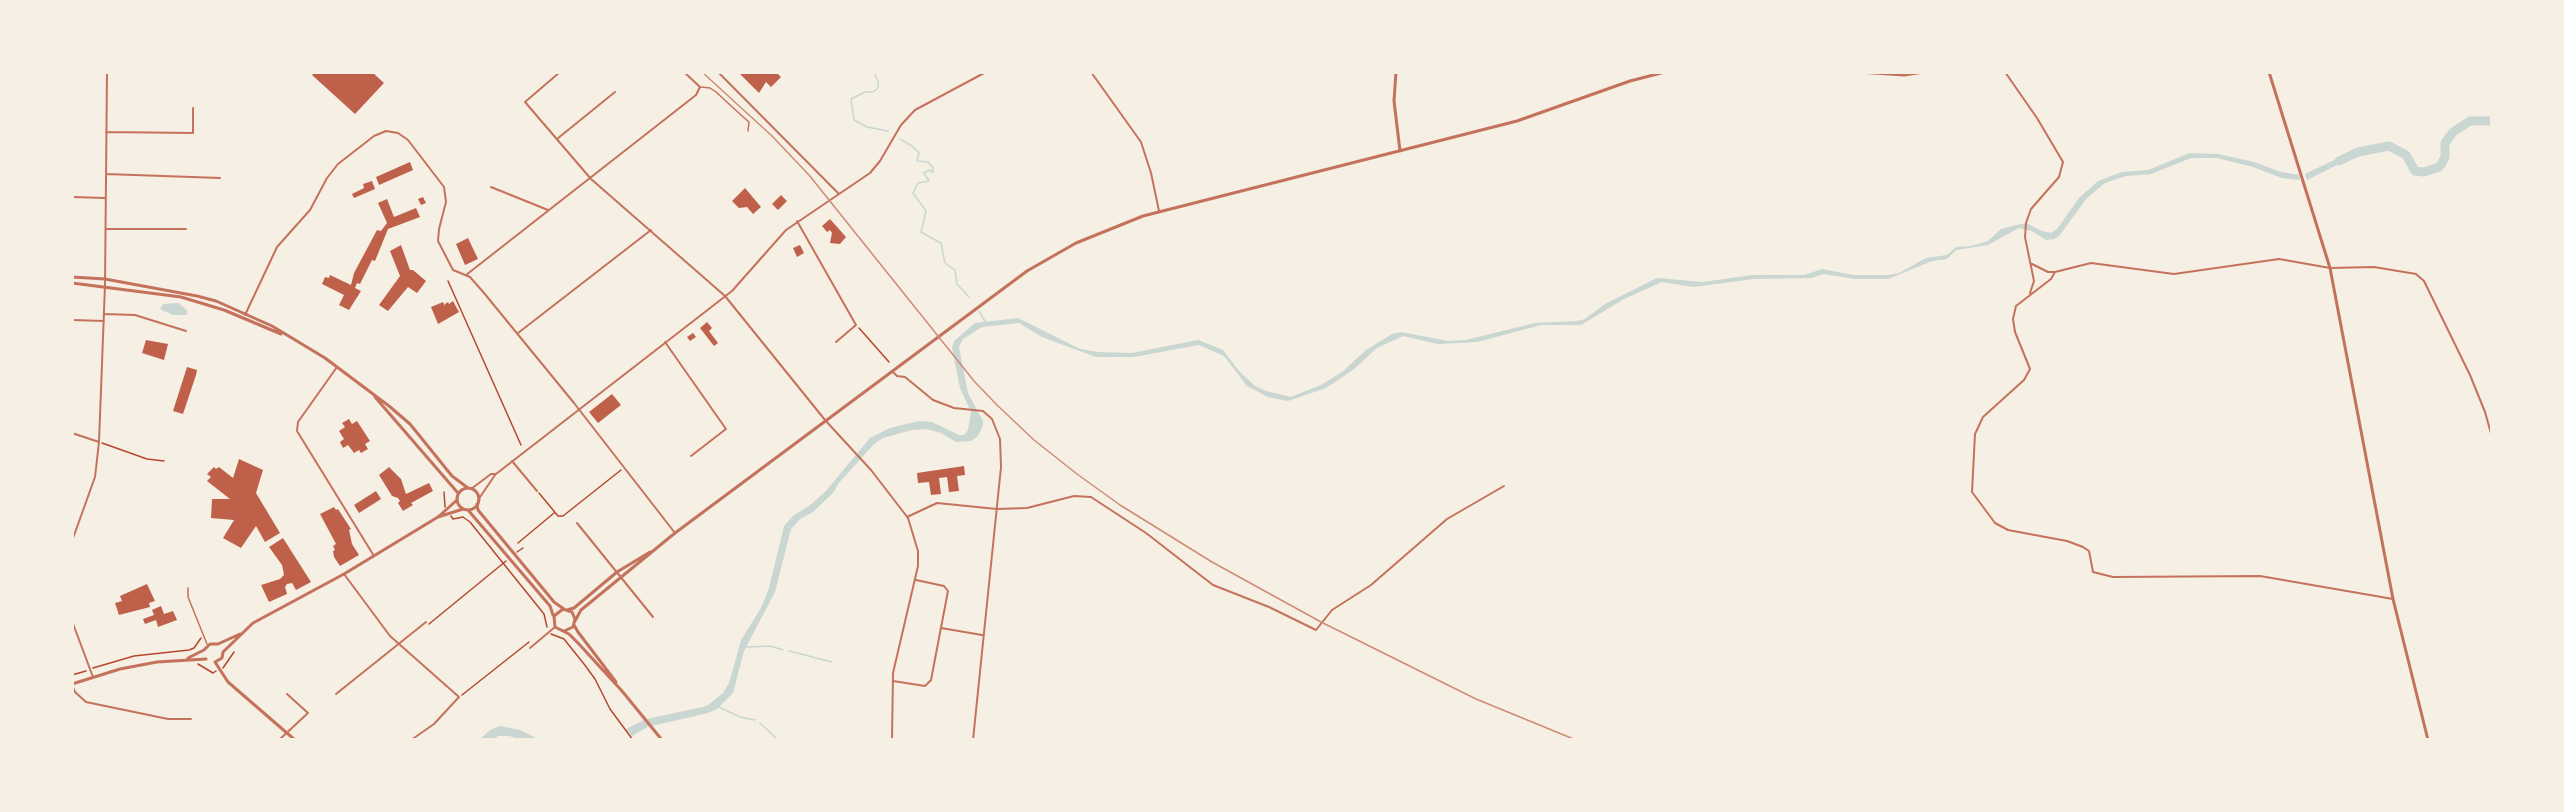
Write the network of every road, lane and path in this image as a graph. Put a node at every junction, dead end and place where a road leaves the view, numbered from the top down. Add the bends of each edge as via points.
1 (107, 72) edge
2 (560, 72) edge
3 (684, 72) edge
4 (718, 72) edge
5 (986, 72) edge
6 (1091, 72) edge
7 (1396, 72) edge
8 (1665, 72) edge
9 (1858, 72) edge
10 (1924, 72) edge
11 (2005, 72) edge
12 (2270, 72) edge
13 (700, 87) junction
14 (615, 92) dead end
15 (193, 108) dead end
16 (748, 131) dead end
17 (105, 132) junction
18 (557, 139) junction
19 (1400, 150) junction
20 (105, 174) junction
21 (220, 178) dead end
22 (591, 179) junction
23 (491, 187) dead end
24 (839, 194) junction
25 (72, 197) edge
26 (105, 198) junction
27 (548, 210) junction
28 (1159, 211) junction
29 (797, 221) junction
30 (106, 229) junction
31 (186, 229) dead end
32 (651, 230) junction
33 (2032, 264) junction
34 (2330, 268) junction
35 (2055, 272) junction
36 (466, 275) junction
37 (72, 277) edge
38 (105, 279) junction
39 (448, 280) dead end
40 (72, 283) edge
41 (105, 285) junction
42 (725, 296) junction
43 (2027, 297) junction
44 (246, 313) junction
45 (104, 314) junction
46 (243, 318) junction
47 (72, 320) edge
48 (104, 321) junction
49 (856, 325) junction
50 (186, 331) dead end
51 (517, 334) junction
52 (289, 337) junction
53 (665, 342) junction
54 (836, 342) dead end
55 (889, 362) dead end
56 (337, 367) junction
57 (892, 371) junction
58 (372, 393) junction
59 (579, 409) junction
60 (825, 420) junction
61 (72, 433) edge
62 (2492, 437) edge
63 (99, 442) junction
64 (521, 445) dead end
65 (691, 456) dead end
66 (164, 461) dead end
67 (512, 461) junction
68 (624, 467) junction
69 (496, 474) junction
70 (1504, 486) dead end
71 (470, 489) junction
72 (537, 491) joint
73 (444, 492) dead end
74 (458, 493) junction
75 (457, 500) junction
76 (478, 502) junction
77 (443, 504) dead end
78 (463, 509) junction
79 (997, 509) junction
80 (468, 510) junction
81 (555, 512) junction
82 (438, 517) junction
83 (907, 518) junction
84 (453, 519) dead end
85 (577, 523) dead end
86 (675, 532) junction
87 (72, 541) edge
88 (518, 543) dead end
89 (659, 546) junction
90 (374, 556) junction
91 (501, 566) dead end
92 (617, 572) junction
93 (344, 574) junction
94 (621, 578) junction
95 (916, 580) junction
96 (188, 588) dead end
97 (2393, 599) junction
98 (566, 610) junction
99 (653, 617) dead end
100 (553, 620) junction
101 (72, 621) edge
102 (575, 622) junction
103 (427, 623) joint
104 (547, 627) dead end
105 (555, 627) junction
106 (941, 628) junction
107 (564, 631) junction
108 (241, 633) junction
109 (984, 635) junction
110 (552, 636) dead end
111 (204, 637) junction
112 (529, 642) dead end
113 (218, 644) junction
114 (397, 644) junction
115 (208, 645) junction
116 (530, 648) dead end
117 (204, 650) junction
118 (223, 652) junction
119 (186, 659) junction
120 (206, 659) junction
121 (215, 662) junction
122 (90, 669) junction
123 (72, 675) edge
124 (93, 677) junction
125 (893, 681) junction
126 (72, 685) edge
127 (622, 691) junction
128 (287, 694) dead end
129 (336, 694) dead end
130 (459, 698) junction
131 (191, 719) dead end
132 (287, 733) junction
133 (661, 739) edge
134 (279, 740) edge
135 (295, 740) edge
136 (411, 740) edge
137 (633, 740) edge
138 (892, 740) edge
139 (973, 740) edge
140 (2428, 740) edge

1 - 17 street
2 - 18 street via 525,102
3 - 13 street
4 - 24 street
5 - 24 street via 915,110 901,124 876,166
6 - 28 street via 1141,142
7 - 19 street via 1394,101
8 - 19 street via 1518,120
9 - 10 street
11 - 33 street via 2063,162 2059,177 2031,209 2026,223
12 - 34 street
13 - 16 lane via 716,92 749,122
13 - 22 street via 696,95
14 - 18 street
15 - 17 street via 193,133
17 - 20 street
18 - 22 street
19 - 28 street
20 - 21 street
20 - 26 street
22 - 27 street
22 - 32 street
23 - 27 street
24 - 29 street
25 - 26 street
26 - 30 street
27 - 36 street
28 - 57 street via 1097,232 1052,256
29 - 42 street
29 - 49 street
30 - 31 street
30 - 38 street
32 - 42 street
32 - 51 street
33 - 35 street
33 - 43 street via 2034,281
34 - 35 street via 2279,259 2174,274 2091,263
34 - 62 street via 2374,267 2416,274 2424,280 2474,384
34 - 97 street
35 - 43 street
36 - 44 street via 453,270 440,245 438,235 446,201 441,181 406,137 393,131 381,133 348,154 331,172 310,210 277,247
36 - 51 street
37 - 38 street
38 - 41 street
38 - 44 street via 197,296
39 - 64 path
40 - 41 street
41 - 45 street
41 - 46 street via 181,297
42 - 53 street
42 - 60 street
43 - 97 street via 2016,306 2013,319 2030,369 2024,380 1983,417 1975,434 1972,492 1995,523 2008,530 2084,547 2089,551 2093,572 2113,577 2260,576
44 - 46 street
44 - 52 street
45 - 48 street
45 - 50 street via 129,314
46 - 52 street
47 - 48 street
48 - 63 street
49 - 54 street
49 - 55 path
51 - 59 street
52 - 56 street
53 - 59 street
53 - 65 street via 726,429
56 - 58 street
56 - 90 street via 298,422 297,431
57 - 60 street
57 - 79 street via 933,400 954,408 978,410 992,419 1000,439
58 - 71 street via 410,424 452,476
58 - 74 street
59 - 67 street
59 - 68 street
60 - 83 street via 871,470
60 - 86 street
61 - 63 street
63 - 66 path via 139,457
63 - 87 street via 92,487
67 - 69 street
67 - 72 street
68 - 81 path via 563,516
68 - 86 street
69 - 71 street
69 - 76 street
70 - 79 street via 1447,519 1371,585 1332,610 1316,630 1213,585 1091,497 1074,496 1027,508
71 - 74 street
71 - 76 street via 477,494
72 - 81 path
73 - 77 path
74 - 75 street
75 - 78 street
75 - 82 street
76 - 80 street
76 - 98 street via 478,510 554,602
78 - 80 street
78 - 82 street
79 - 83 street via 937,502
79 - 109 street
80 - 100 street via 550,606
81 - 88 path
82 - 90 street
83 - 95 street via 918,551
84 - 104 path via 459,517 470,522 544,614
85 - 92 street
86 - 89 street
89 - 92 street
89 - 94 street
90 - 93 street
91 - 103 path
92 - 94 street
92 - 98 street via 574,608
93 - 108 street via 259,619
93 - 114 street
94 - 99 street
94 - 102 street via 581,610
95 - 106 street via 947,588
95 - 125 street
96 - 111 lane
97 - 140 street
98 - 100 street via 556,613
98 - 102 street via 573,614
100 - 105 street
101 - 122 street
102 - 107 street
102 - 127 street via 578,632
103 - 114 street
105 - 107 street
105 - 116 street
106 - 109 street
106 - 125 street via 930,684
107 - 127 street
108 - 113 street
108 - 118 street
109 - 139 street
110 - 137 path via 564,639 584,664 610,710
111 - 115 lane
111 - 122 path via 189,650 134,656
112 - 130 path
113 - 115 street
113 - 118 street
114 - 129 street
114 - 130 street
115 - 117 street
117 - 119 street
117 - 120 street
118 - 121 street
119 - 120 street
119 - 124 street
120 - 121 street
121 - 132 street via 228,682
122 - 123 path
122 - 124 street
124 - 126 street
125 - 138 street
126 - 131 street via 87,702 168,719
127 - 133 street
128 - 132 street via 308,713
130 - 136 street via 434,724
132 - 134 street
132 - 135 street

